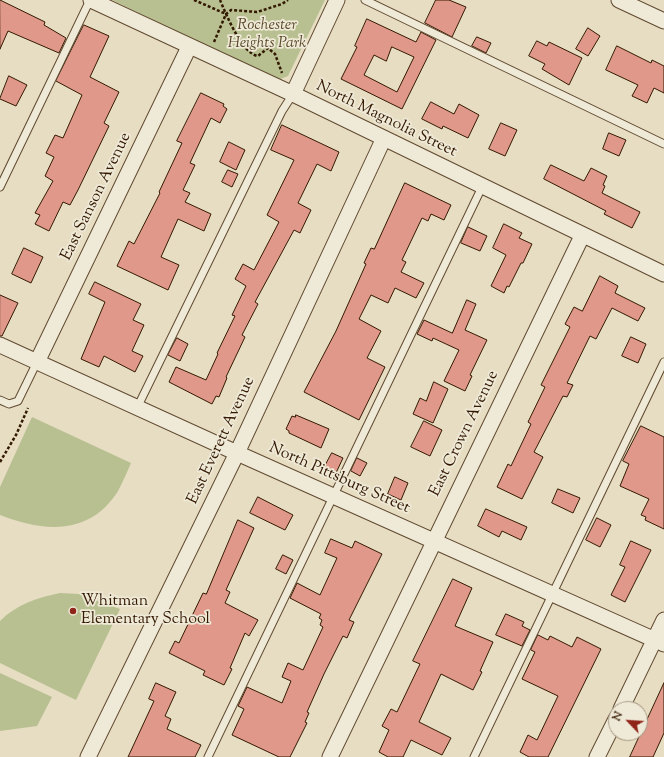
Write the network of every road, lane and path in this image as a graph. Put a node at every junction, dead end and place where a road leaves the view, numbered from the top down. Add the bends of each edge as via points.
1 (91, 0) edge
2 (194, 0) edge
3 (220, 0) edge
4 (288, 0) edge
5 (337, 0) edge
6 (365, 0) edge
7 (619, 0) edge
8 (227, 14) junction
9 (664, 22) edge
10 (212, 46) dead end
11 (189, 47) junction
12 (283, 78) dead end
13 (293, 94) junction
14 (384, 138) junction
15 (664, 144) edge
16 (0, 187) edge
17 (482, 187) junction
18 (582, 236) junction
19 (664, 274) edge
20 (0, 345) edge
21 (37, 362) junction
22 (664, 362) edge
23 (0, 400) edge
24 (30, 404) dead end
25 (137, 408) junction
26 (237, 453) junction
27 (0, 462) edge
28 (334, 497) junction
29 (433, 541) junction
30 (552, 594) junction
31 (664, 620) edge
32 (659, 642) edge
33 (626, 701) edge
34 (608, 735) edge
35 (88, 757) edge
36 (208, 757) edge
37 (330, 757) edge
38 (474, 757) edge
39 (597, 757) edge

1 - 11 street, North Magnolia Street
1 - 16 lane
2 - 8 path
3 - 8 path
4 - 8 path via 257,12 234,10
5 - 13 street
6 - 15 lane
7 - 9 street
8 - 10 path
8 - 12 path via 250,53 258,56 268,48 275,54
11 - 13 street, North Magnolia Street
11 - 21 street, East Sanson Avenue
13 - 14 street, North Magnolia Street
13 - 25 lane via 282,111
14 - 17 street, North Magnolia Street
14 - 26 street, East Everett Avenue
17 - 18 street, North Magnolia Street
17 - 28 lane
18 - 19 street, North Magnolia Street
18 - 29 street, East Crown Avenue
20 - 21 street, North Pittsburg Street
21 - 23 lane via 18,401 9,404
21 - 25 street, North Pittsburg Street
22 - 30 lane
24 - 27 path
25 - 26 street, North Pittsburg Street
26 - 28 street, North Pittsburg Street
26 - 35 street, East Everett Avenue
28 - 29 street, North Pittsburg Street
28 - 36 lane
29 - 30 street, North Pittsburg Street
29 - 37 street, East Crown Avenue
30 - 32 street, North Pittsburg Street
30 - 38 lane
31 - 32 street
32 - 33 street
34 - 39 street

